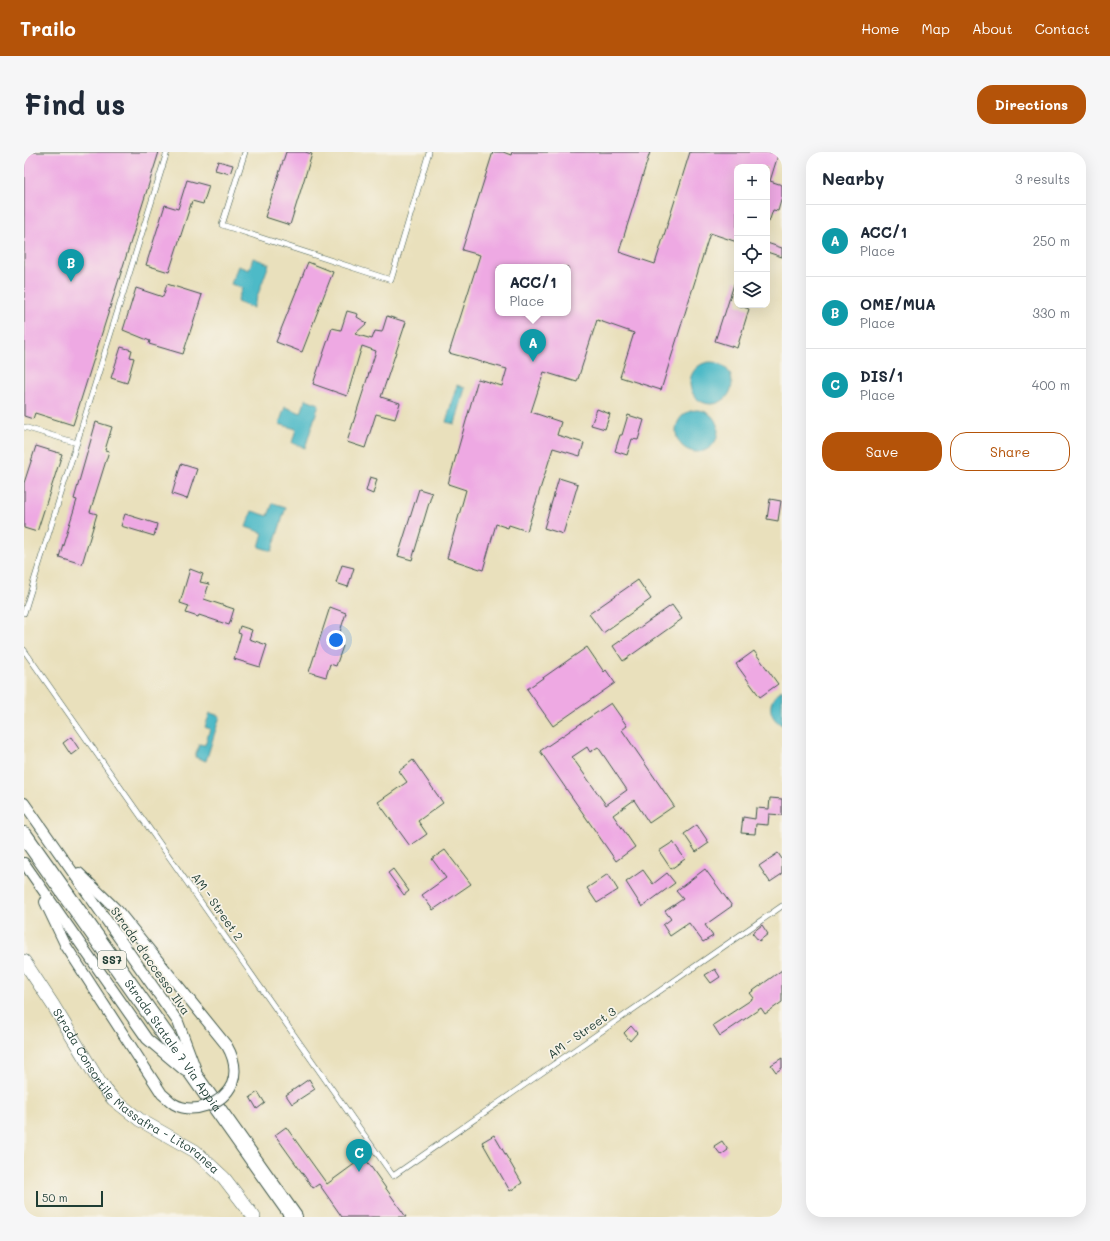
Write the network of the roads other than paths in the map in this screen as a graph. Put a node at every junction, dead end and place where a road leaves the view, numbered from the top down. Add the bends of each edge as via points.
1 (167, 152) edge
2 (245, 152) edge
3 (429, 152) edge
4 (24, 427) edge
5 (77, 443) junction
6 (24, 613) edge
7 (24, 650) edge
8 (24, 802) edge
9 (24, 835) edge
10 (62, 856) junction
11 (24, 863) edge
12 (31, 873) junction
13 (782, 906) edge
14 (24, 961) edge
15 (202, 1085) junction
16 (393, 1176) joint
17 (254, 1217) edge
18 (294, 1217) edge

1 - 5 lane
2 - 3 lane via 222,225 391,280
4 - 5 lane
5 - 6 lane
7 - 16 lane, AM - Street 2
8 - 10 street, Strada d'accesso Ilva
9 - 15 main road, Strada Statale 7 Via Appia / SS7
10 - 12 street, bridge via 118,911 231,1053 234,1076 230,1088 220,1098 206,1106 191,1108 174,1104 162,1094 66,946
10 - 15 street, Strada d'accesso Ilva via 178,1022
11 - 12 street
12 - 15 street via 147,1039
13 - 16 lane, AM - Street 3
14 - 17 street, Strada Consortile Massafra - Litoranea via 100,1083 113,1099 140,1120 195,1151 224,1178
15 - 18 main road, Strada Statale 7 Via Appia / SS7

